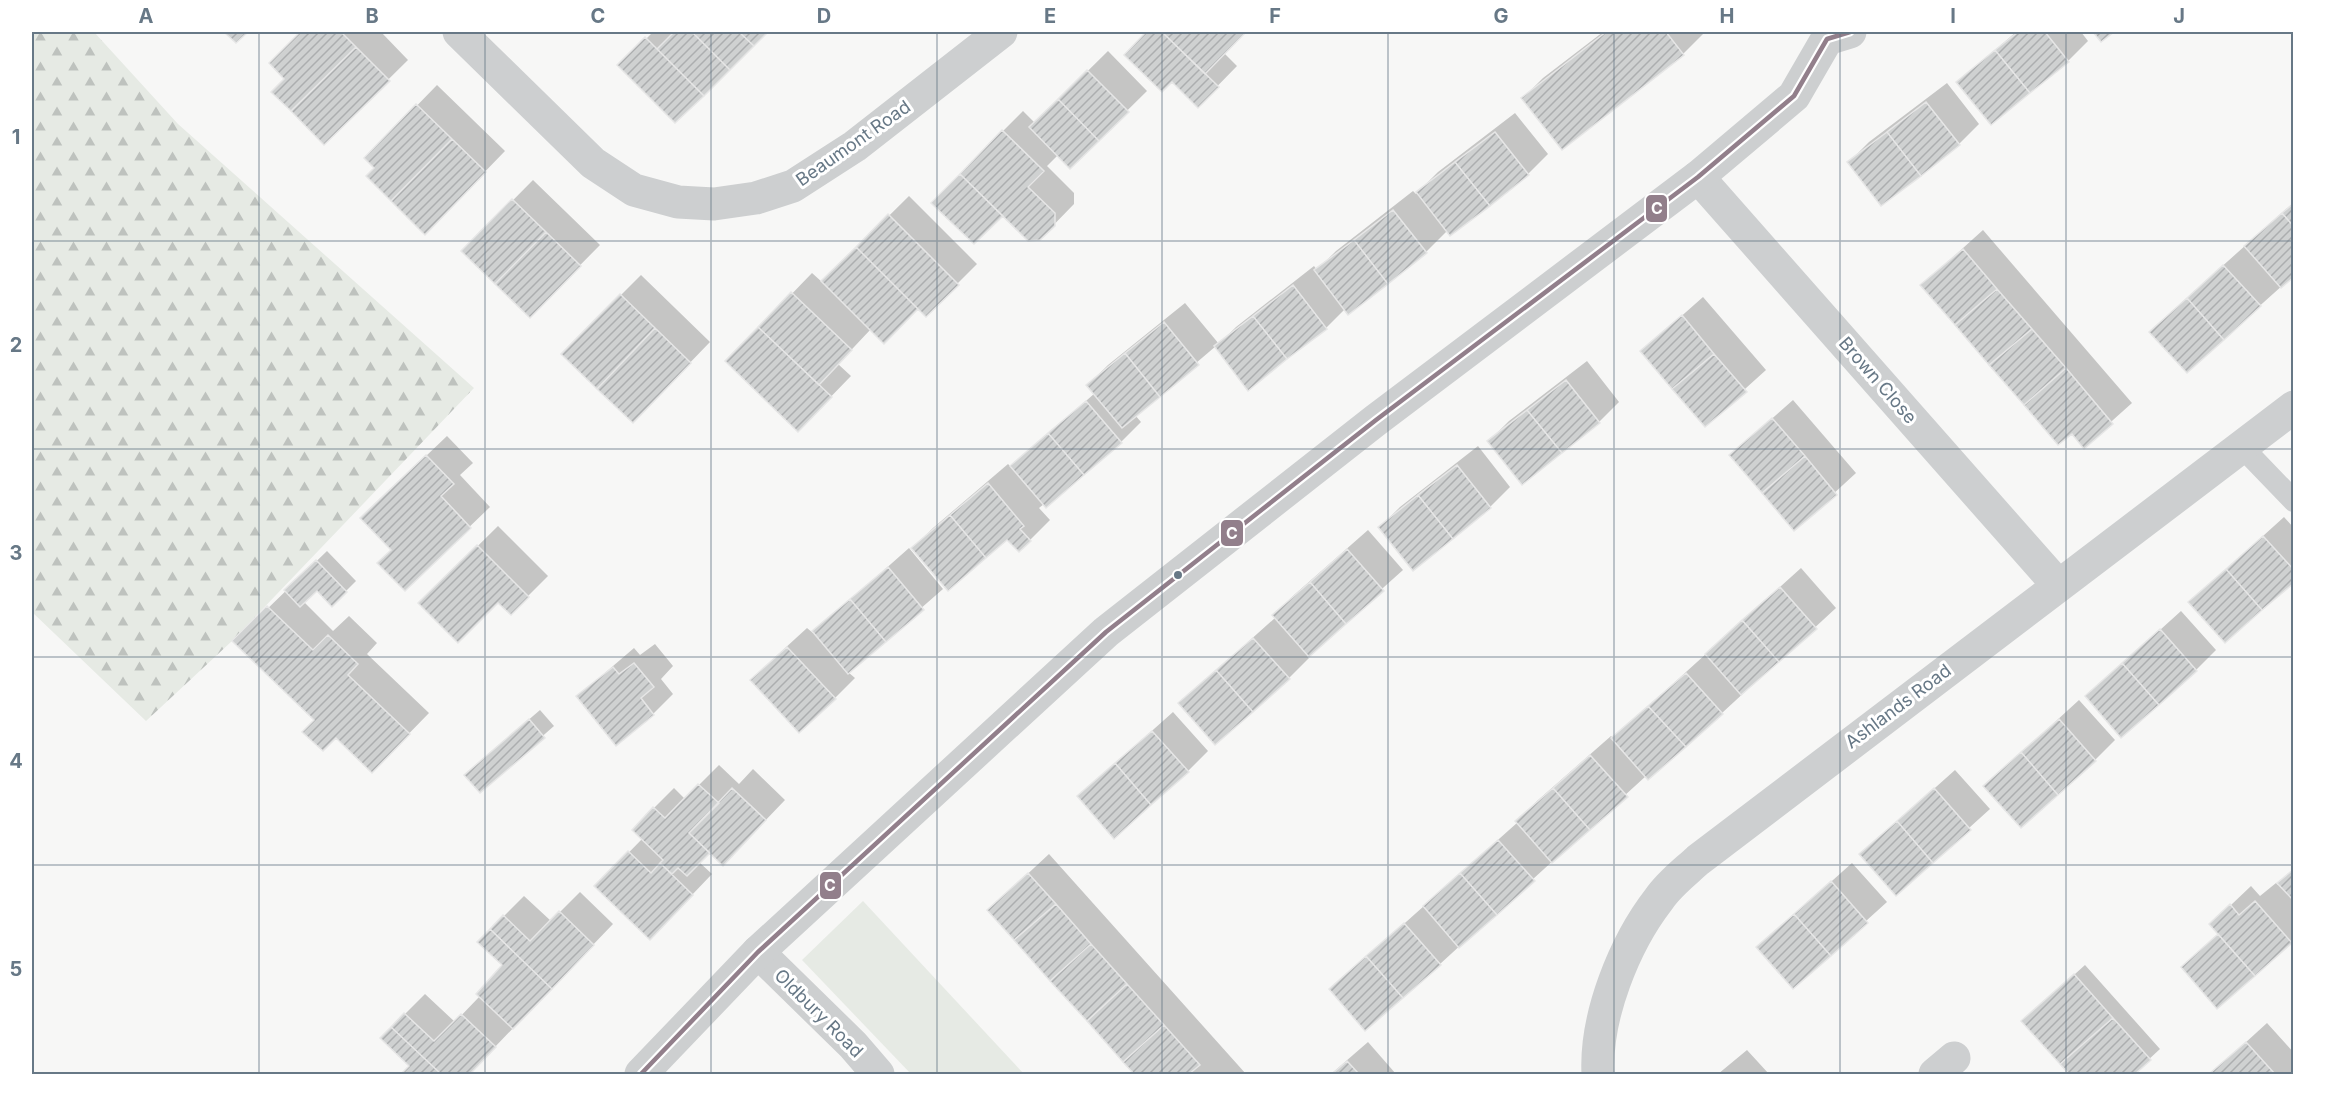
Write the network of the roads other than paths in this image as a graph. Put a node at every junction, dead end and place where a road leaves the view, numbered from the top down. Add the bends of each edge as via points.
1 (1001, 32) edge
2 (465, 34) edge
3 (1833, 34) edge
4 (1698, 177) junction
5 (2294, 406) edge
6 (2241, 446) junction
7 (2294, 501) edge
8 (2057, 584) junction
9 (758, 952) junction
10 (641, 1074) edge
11 (878, 1074) edge
12 (1598, 1074) edge

1 - 2 street, Beaumont Road via 855,146 794,186 756,198 714,204 678,201 634,190 593,163
3 - 4 street via 1794,96
4 - 8 street, Brown Close
4 - 9 street via 1376,420 1106,632
5 - 6 street, Ashlands Road
6 - 7 lane
6 - 8 street, Ashlands Road
8 - 12 street, Ashlands Road via 1698,860 1659,898 1630,946 1608,998
9 - 10 street
9 - 11 street, Oldbury Road

